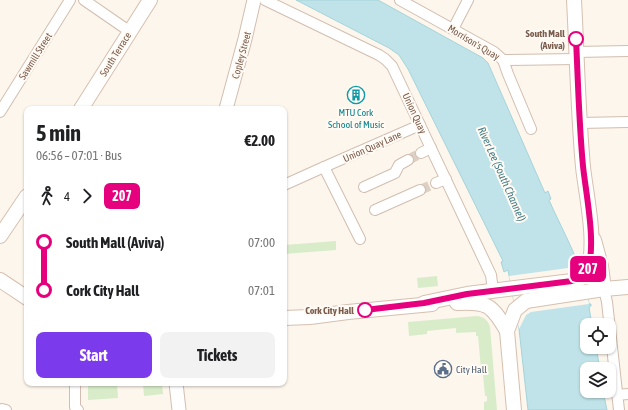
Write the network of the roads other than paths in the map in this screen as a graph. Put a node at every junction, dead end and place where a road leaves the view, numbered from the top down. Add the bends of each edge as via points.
1 (70, 0) edge
2 (84, 0) edge
3 (150, 0) edge
4 (254, 0) edge
5 (266, 0) edge
6 (400, 0) edge
7 (468, 0) edge
8 (574, 0) edge
9 (453, 29) junction
10 (129, 31) junction
11 (628, 51) edge
12 (576, 56) junction
13 (503, 60) junction
14 (83, 106) edge
15 (227, 106) edge
16 (0, 112) edge
17 (628, 122) edge
18 (580, 123) junction
19 (420, 125) junction
20 (531, 129) dead end
21 (431, 148) junction
22 (422, 152) tunnel mouth
23 (408, 160) tunnel mouth
24 (324, 168) junction
25 (287, 184) edge
26 (364, 187) dead end
27 (420, 190) tunnel mouth
28 (24, 200) edge
29 (375, 210) dead end
30 (591, 232) junction
31 (0, 236) edge
32 (360, 239) dead end
33 (0, 280) edge
34 (628, 287) edge
35 (604, 289) junction
36 (493, 291) junction
37 (24, 296) edge
38 (424, 303) junction
39 (287, 318) edge
40 (506, 331) junction
41 (75, 386) edge
42 (176, 386) edge
43 (628, 394) edge
44 (617, 395) junction
45 (74, 409) edge
46 (179, 410) edge
47 (514, 410) edge
48 (619, 410) edge

1 - 16 street, Sawmill Street
2 - 10 street
3 - 10 main road, South Terrace
4 - 15 street, Copley Street
5 - 19 street, Union Quay via 385,59 395,71
6 - 9 street, Morrison's Quay
7 - 9 street
8 - 12 main road
9 - 13 street, Morrison's Quay via 494,52
10 - 14 main road, South Terrace
11 - 12 street
12 - 13 street
12 - 18 main road
13 - 20 street, Morrison's Quay
17 - 18 street
18 - 30 main road
19 - 21 street, Union Quay
19 - 24 street, Union Quay Lane
21 - 22 street
21 - 36 street, Union Quay via 441,181 491,275
23 - 26 street via 399,165 395,173
24 - 25 street, Union Quay Lane
24 - 32 street
27 - 29 street
28 - 31 main road
30 - 35 main road via 601,266
30 - 36 main road via 587,273 583,278
33 - 37 main road
34 - 35 main road
35 - 40 main road via 526,301 515,310
35 - 44 street
36 - 38 main road
38 - 39 main road
38 - 40 main road via 482,304 495,312
40 - 47 main road
41 - 45 street
42 - 46 street
43 - 44 street
44 - 48 street

